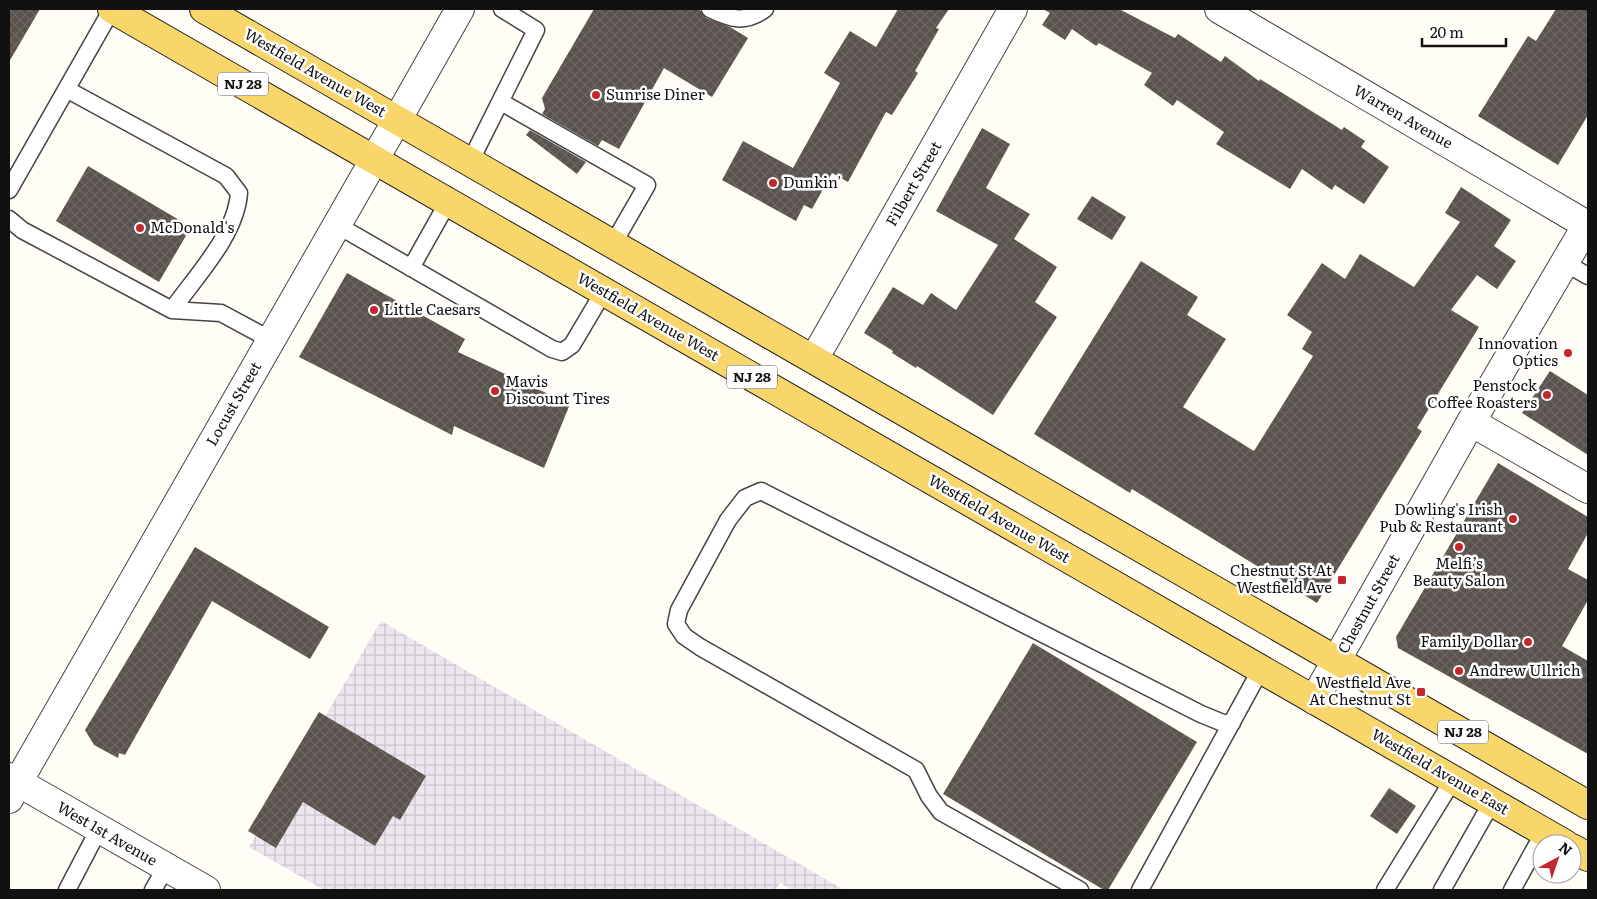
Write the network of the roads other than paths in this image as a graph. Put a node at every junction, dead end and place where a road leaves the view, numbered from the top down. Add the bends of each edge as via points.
1 (112, 9) edge
2 (204, 9) edge
3 (460, 9) edge
4 (502, 9) edge
5 (710, 9) edge
6 (764, 9) edge
7 (1013, 9) edge
8 (1218, 9) edge
9 (68, 90) junction
10 (501, 102) junction
11 (397, 120) junction
12 (374, 159) junction
13 (470, 162) junction
14 (9, 190) edge
15 (448, 202) junction
16 (9, 219) edge
17 (1588, 224) edge
18 (337, 225) junction
19 (613, 244) junction
20 (410, 268) junction
21 (1577, 270) edge
22 (604, 291) junction
23 (172, 310) junction
24 (271, 340) junction
25 (814, 360) junction
26 (1471, 422) junction
27 (1588, 489) edge
28 (1337, 660) junction
29 (1261, 669) junction
30 (1314, 700) junction
31 (1232, 723) junction
32 (1454, 780) junction
33 (12, 786) edge
34 (1492, 802) junction
35 (1588, 804) edge
36 (99, 829) junction
37 (1548, 834) edge
38 (1532, 866) edge
39 (160, 879) edge
40 (67, 890) edge
41 (206, 890) edge
42 (1080, 890) edge
43 (1140, 890) edge
44 (1385, 890) edge
45 (1442, 890) edge
46 (1512, 890) edge

1 - 9 lane
1 - 12 main road, Westfield Avenue West / NJ 28
2 - 11 main road, Westfield Avenue West / NJ 28
3 - 11 street, Locust Street
4 - 10 lane via 536,30
5 - 6 lane via 731,19 742,19
7 - 25 street, Filbert Street
8 - 17 street, Warren Avenue
9 - 14 lane
9 - 23 lane via 226,176 239,193 229,230
10 - 13 lane
10 - 19 lane via 647,185
11 - 12 street, Locust Street
11 - 13 main road, Westfield Avenue West / NJ 28
12 - 15 main road, Westfield Avenue West / NJ 28
12 - 18 street, Locust Street
13 - 19 main road, Westfield Avenue West / NJ 28
15 - 20 lane
15 - 22 main road, Westfield Avenue West / NJ 28
16 - 23 lane via 22,230
17 - 21 street, Chestnut Street
18 - 20 lane
18 - 24 street, Locust Street
19 - 25 main road, Westfield Avenue West / NJ 28
20 - 22 lane via 562,352 572,345
21 - 26 street, Chestnut Street
22 - 29 main road, Westfield Avenue West / NJ 28
23 - 24 lane via 220,313
24 - 33 street, Locust Street
25 - 28 main road, Westfield Avenue West / NJ 28
26 - 27 street
26 - 28 street, Chestnut Street
28 - 30 street, Chestnut Street
28 - 35 main road, NJ 28
29 - 30 main road, Westfield Avenue West / NJ 28
29 - 31 lane
30 - 32 main road, Westfield Avenue East / NJ 28
31 - 42 lane via 1223,723 1201,714 761,491 745,498 728,520 679,610 676,624 684,636 916,770 928,796 941,812
31 - 43 lane
32 - 34 main road, Westfield Avenue East / NJ 28
32 - 44 lane
33 - 36 street, West 1st Avenue
34 - 37 main road, Westfield Avenue East / NJ 28
34 - 45 lane
36 - 39 street, West 1st Avenue
36 - 40 lane
38 - 46 lane
39 - 41 street, West 1st Avenue

